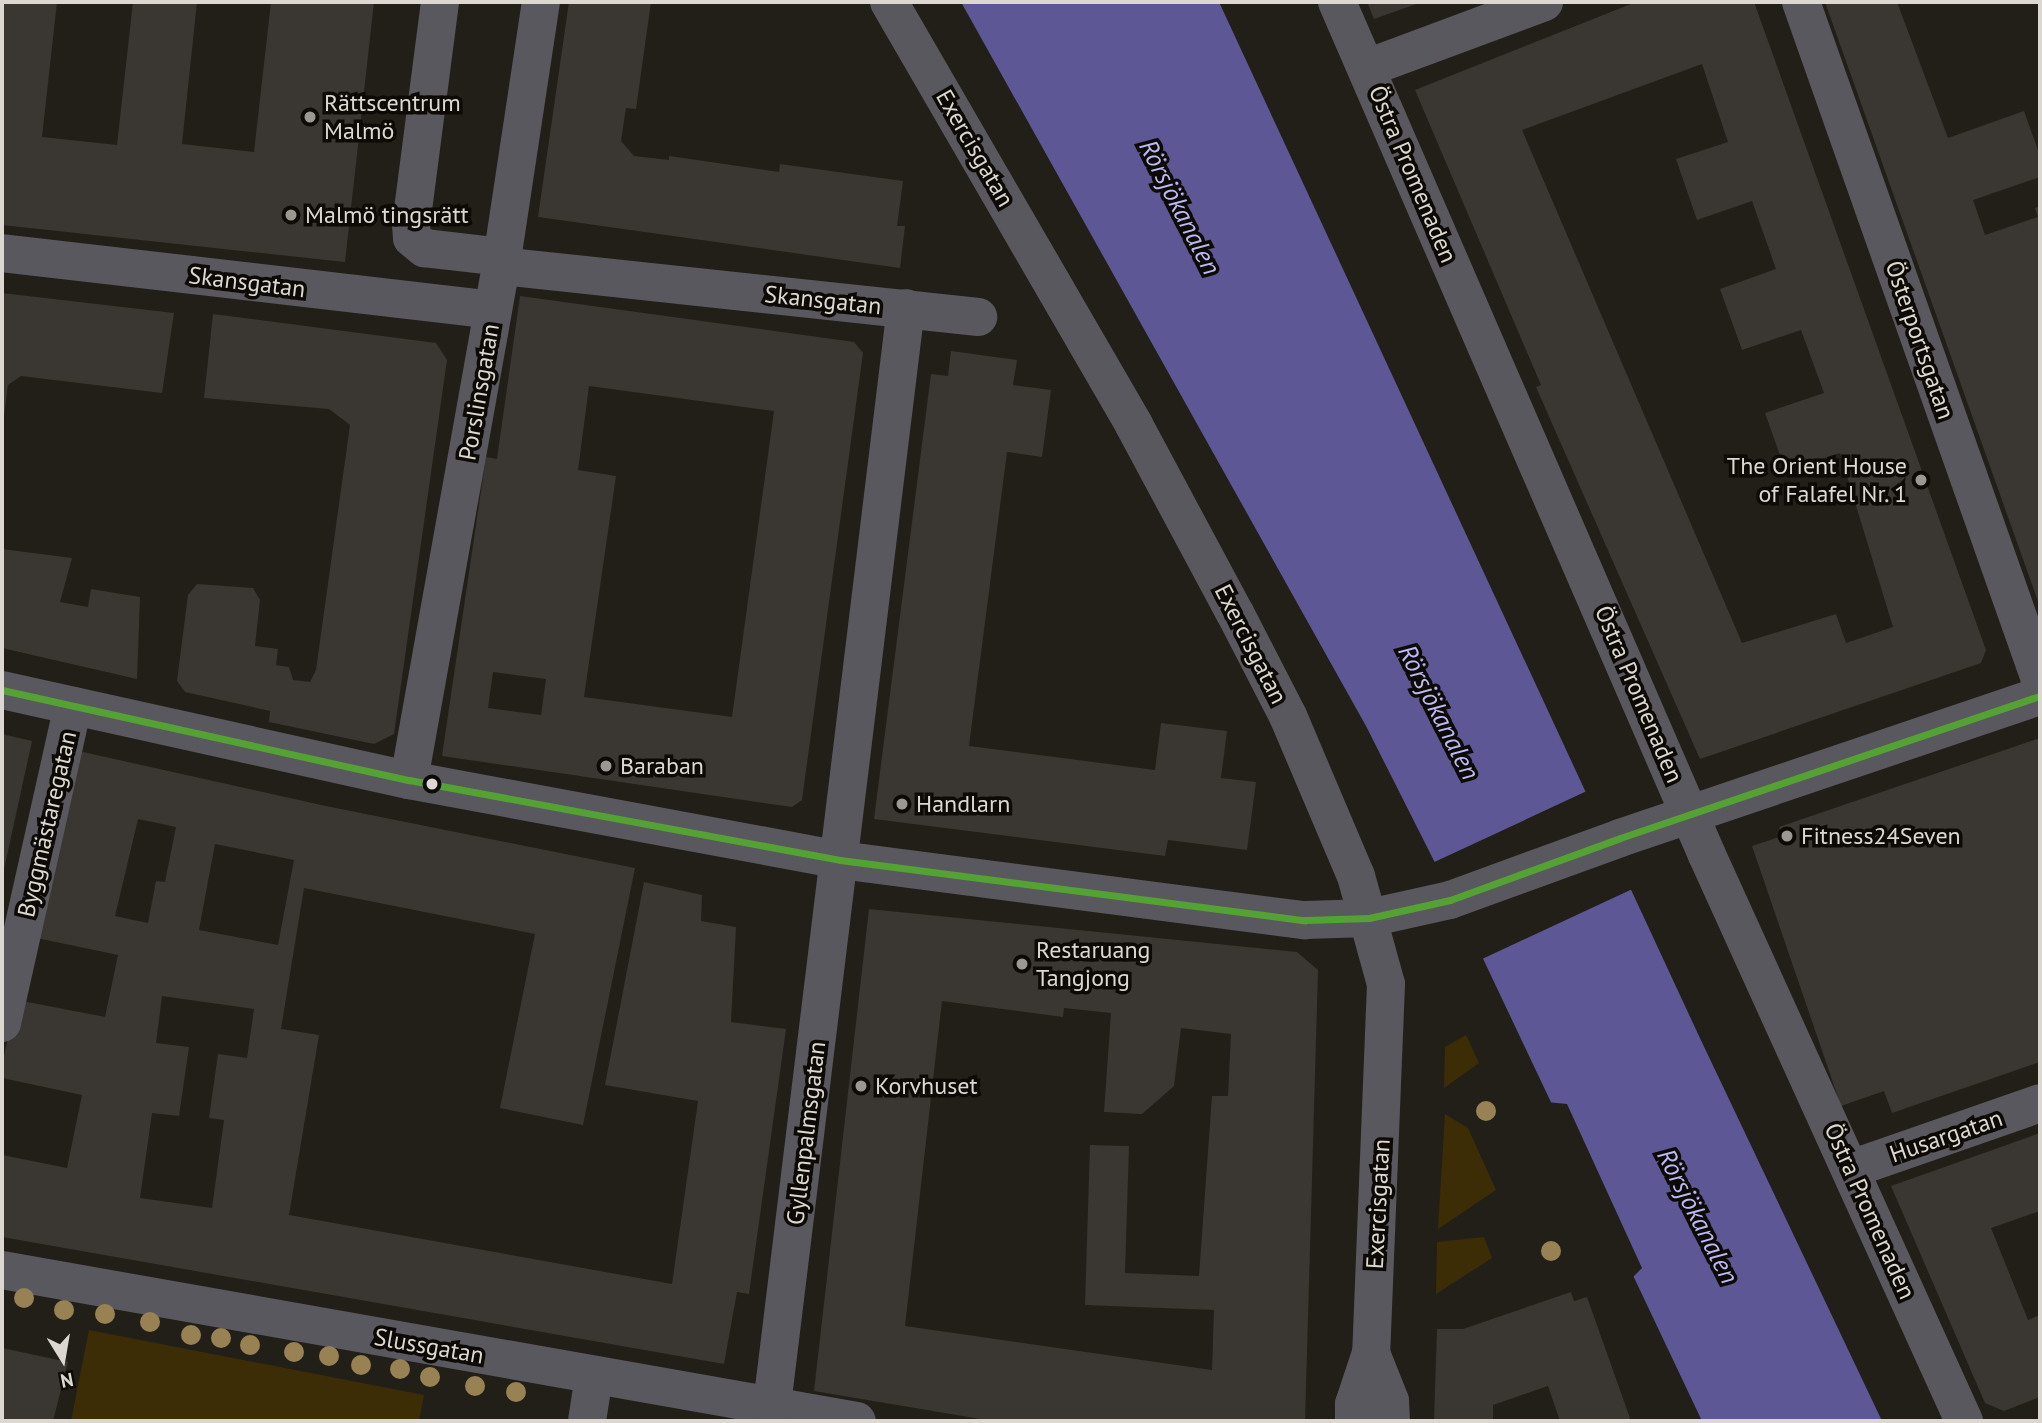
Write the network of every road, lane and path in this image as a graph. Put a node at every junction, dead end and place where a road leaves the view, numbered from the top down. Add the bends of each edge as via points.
1 (440, 2) edge
2 (541, 2) edge
3 (890, 2) edge
4 (1337, 2) edge
5 (1544, 2) edge
6 (1801, 2) edge
7 (1367, 68) junction
8 (2, 253) edge
9 (502, 262) junction
10 (906, 308) junction
11 (493, 310) junction
12 (978, 317) dead end
13 (2040, 679) edge
14 (2, 690) edge
15 (2040, 696) edge
16 (74, 706) junction
17 (409, 780) junction
18 (1691, 814) junction
19 (840, 860) junction
20 (1369, 918) junction
21 (2, 1023) edge
22 (2040, 1102) edge
23 (1852, 1168) junction
24 (2, 1270) edge
25 (1371, 1353) junction
26 (594, 1376) junction
27 (772, 1405) junction
28 (587, 1421) edge
29 (856, 1421) edge
30 (1354, 1421) edge
31 (1391, 1421) edge
32 (1964, 1421) edge

1 - 9 street, Skansgatan via 412,238 424,248
2 - 9 street, Porslinsgatan
3 - 20 street, Exercisgatan via 1134,425 1236,612 1329,809
4 - 7 street, Östra Promenaden
5 - 7 street
6 - 13 street, Österportsgatan
7 - 18 street, Östra Promenaden
8 - 11 street, Skansgatan
9 - 10 street, Skansgatan
9 - 11 street, Porslinsgatan
10 - 12 street, Skansgatan
10 - 19 street, Gyllenpalmsgatan
11 - 17 street, Porslinsgatan
14 - 16 street
15 - 18 street
16 - 17 street
16 - 21 street, Byggmästaregatan
17 - 19 street
18 - 20 street via 1450,900
18 - 23 street, Östra Promenaden
19 - 20 street via 1305,920
19 - 27 street, Gyllenpalmsgatan
20 - 25 street, Exercisgatan via 1386,984
22 - 23 street, Husargatan
23 - 32 street, Östra Promenaden
24 - 26 street, Slussgatan
25 - 30 street, Exercisgatan via 1354,1404
25 - 31 street, Exercisgatan via 1390,1401
26 - 27 street, Slussgatan
26 - 28 street
27 - 29 street, Slussgatan

